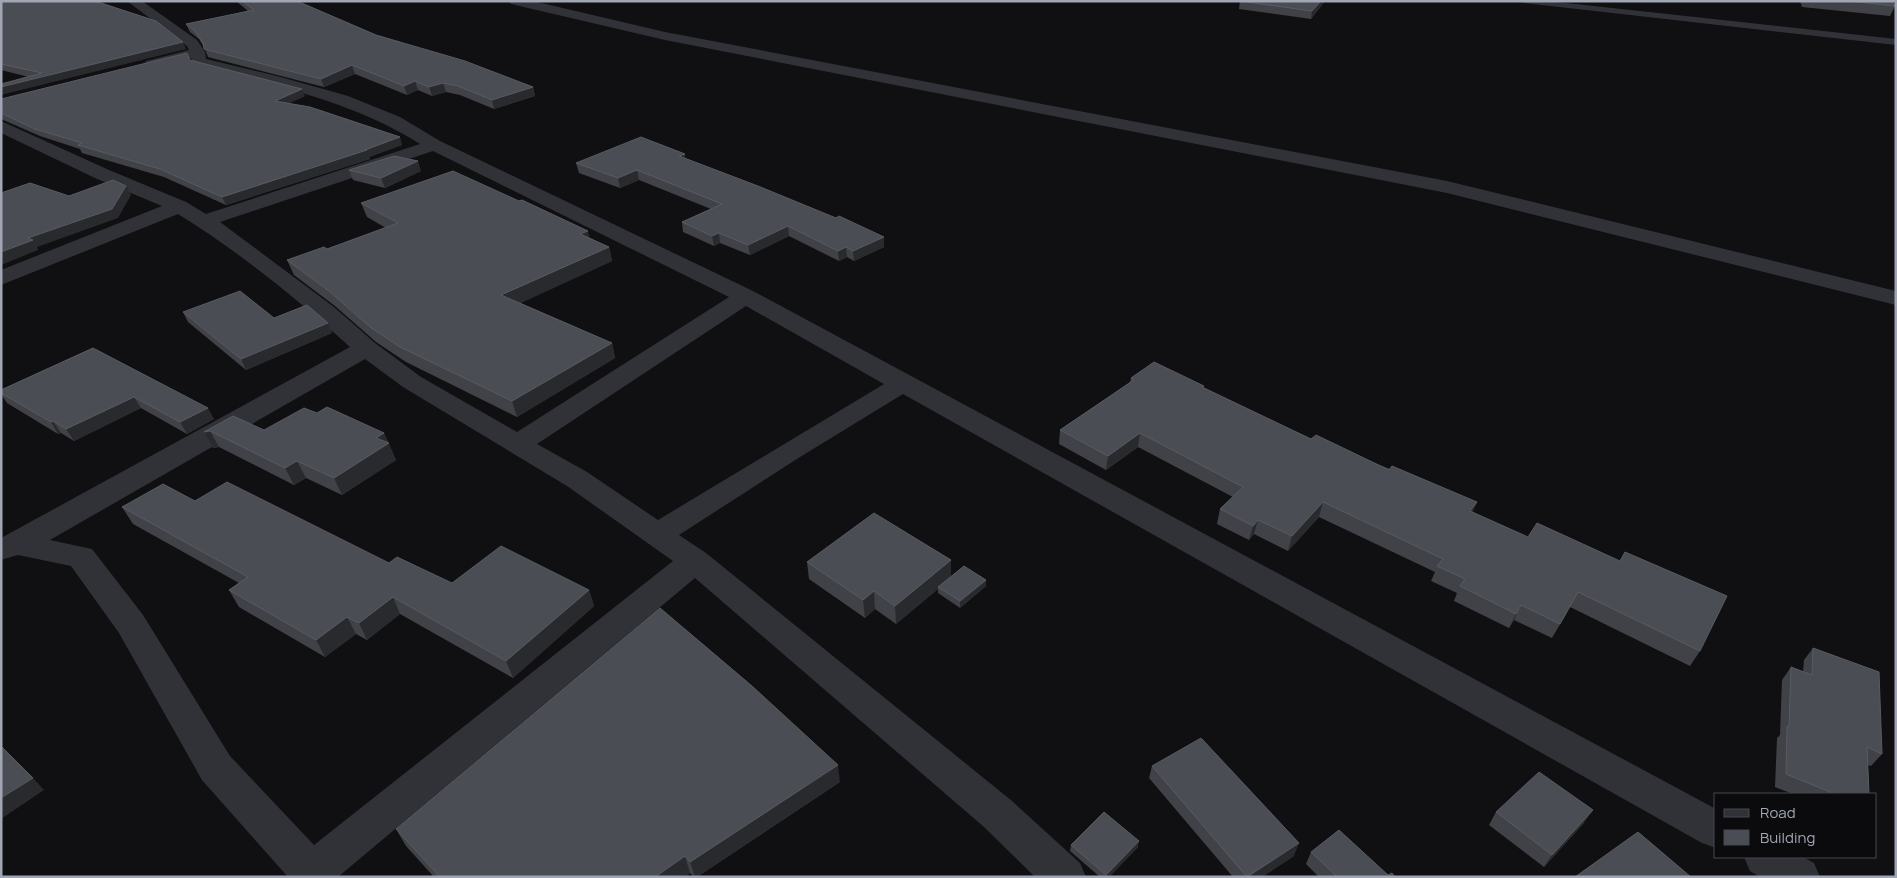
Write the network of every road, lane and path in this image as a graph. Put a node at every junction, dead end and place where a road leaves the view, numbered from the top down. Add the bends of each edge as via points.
1 (133, 1) edge
2 (516, 1) edge
3 (1524, 1) edge
4 (1896, 42) edge
5 (198, 52) junction
6 (135, 68) edge
7 (1, 126) edge
8 (29, 140) junction
9 (434, 145) junction
10 (10, 146) dead end
11 (179, 206) junction
12 (204, 221) junction
13 (1, 278) edge
14 (746, 296) junction
15 (1896, 298) edge
16 (366, 348) junction
17 (904, 383) junction
18 (518, 444) junction
19 (658, 534) junction
20 (10, 546) edge
21 (695, 562) junction
22 (1714, 829) edge
23 (1767, 858) edge
24 (315, 874) edge
25 (1065, 877) edge
26 (1799, 877) edge

1 - 5 street via 192,43
2 - 15 street via 665,36 1447,187
3 - 4 lane
5 - 6 street
5 - 9 street via 199,62 345,100 390,119
7 - 8 street
8 - 10 street
8 - 11 street
9 - 12 street
9 - 14 street
11 - 12 street
11 - 13 street
12 - 16 street via 326,312
14 - 17 street
14 - 18 street
16 - 18 street via 412,382
16 - 20 street
17 - 19 street via 790,450
17 - 22 street
18 - 19 street
19 - 21 street
20 - 24 street via 81,557 131,624 216,768
21 - 24 street
21 - 25 street via 998,814
23 - 26 street

